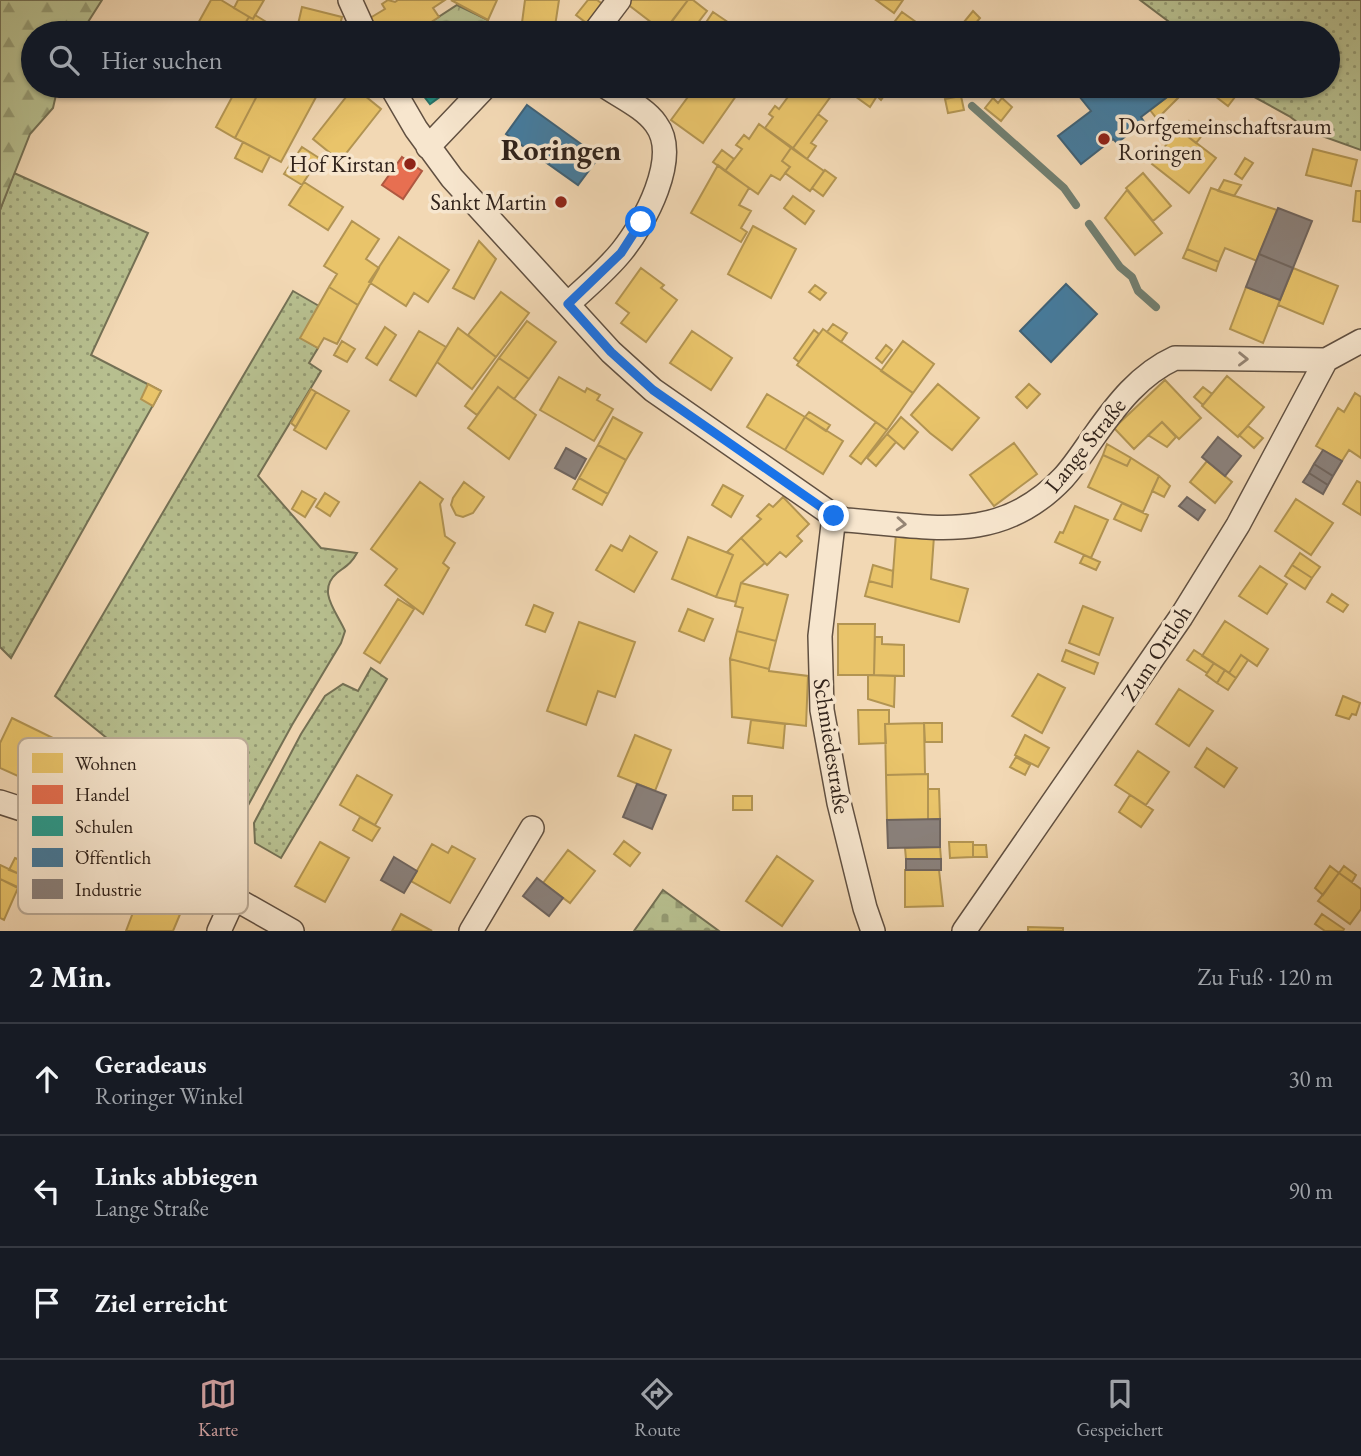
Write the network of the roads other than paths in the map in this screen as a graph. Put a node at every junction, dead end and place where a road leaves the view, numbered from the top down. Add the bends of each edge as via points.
1 (350, 0) edge
2 (619, 0) edge
3 (360, 21) edge
4 (603, 21) edge
5 (398, 98) edge
6 (475, 98) edge
7 (623, 98) edge
8 (428, 147) junction
9 (568, 304) junction
10 (1361, 341) edge
11 (1326, 360) junction
12 (834, 516) junction
13 (0, 802) edge
14 (18, 808) edge
15 (532, 828) dead end
16 (248, 906) edge
17 (227, 914) edge
18 (219, 931) edge
19 (292, 931) edge
20 (471, 931) edge
21 (873, 931) edge
22 (964, 931) edge

1 - 3 street
2 - 4 street
5 - 8 street, Lange Straße
6 - 8 street
7 - 9 street via 657,124 664,164 632,237
8 - 9 street, Lange Straße
9 - 12 street, Lange Straße via 653,390
10 - 11 street
12 -> 11 street, Lange Straße via 954,527 993,523 1020,512 1056,485 1126,393 1164,363 1175,358
11 - 22 street, Zum Ortloh via 1238,525 1181,617
12 - 21 street, Schmiedestraße via 820,636 822,710 839,803
13 - 14 street
15 - 20 street
16 - 19 street
17 - 18 street

